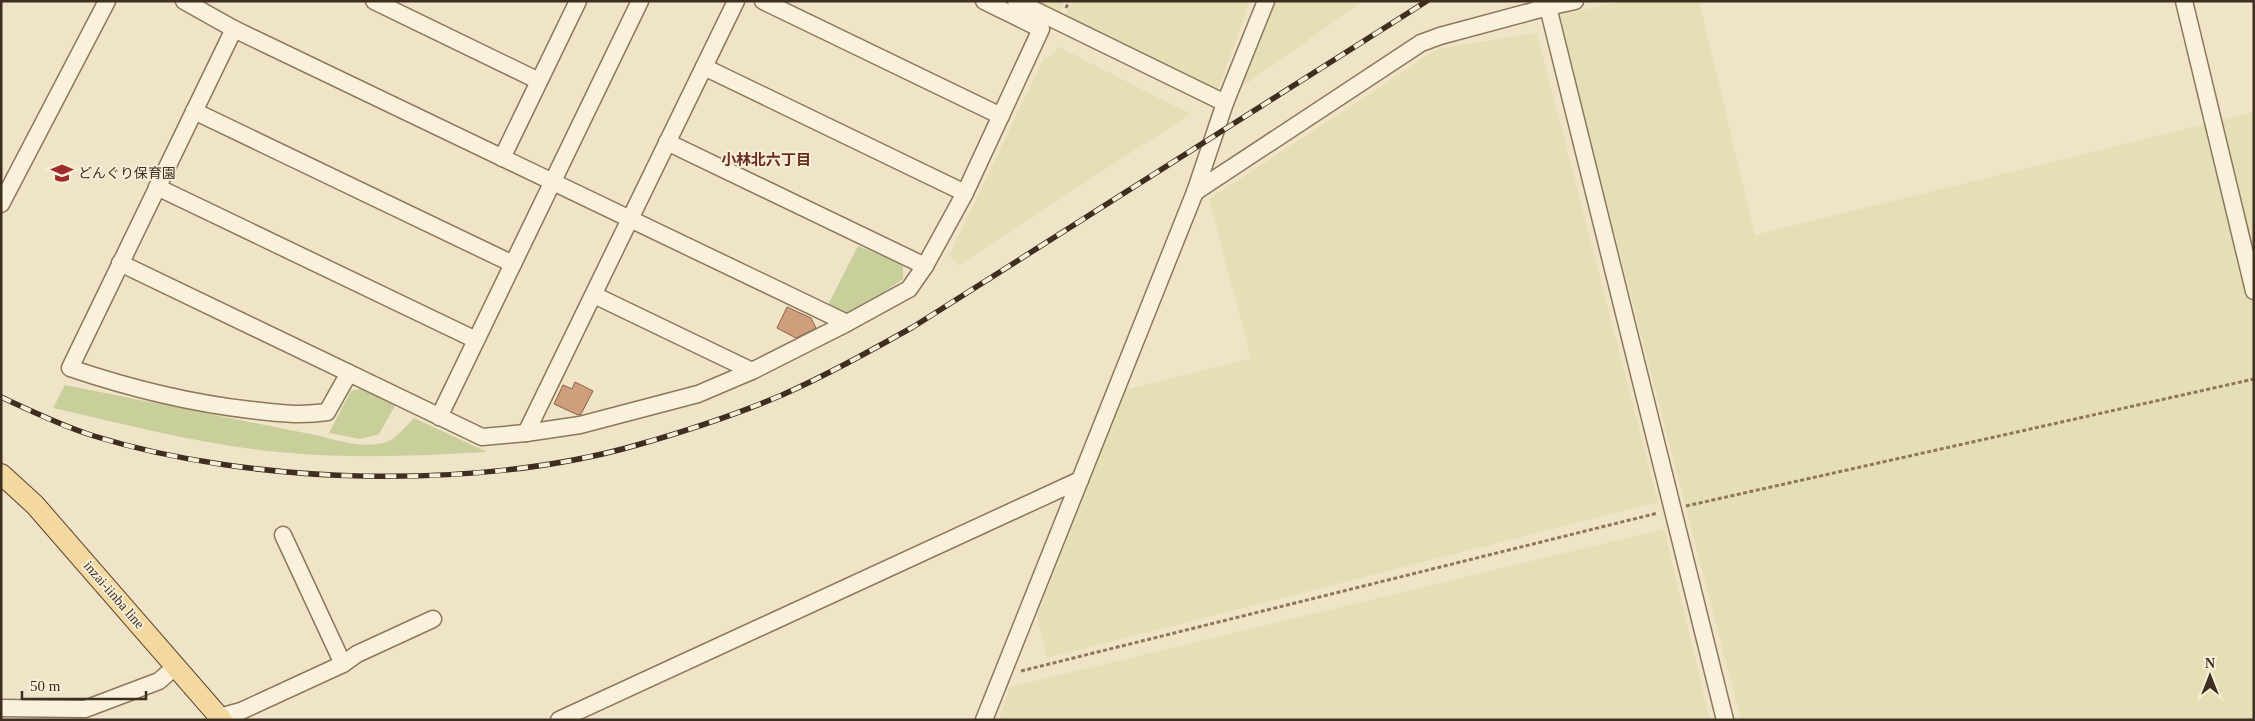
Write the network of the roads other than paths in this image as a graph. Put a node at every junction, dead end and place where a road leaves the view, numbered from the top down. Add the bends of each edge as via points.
1 (107, 1) edge
2 (184, 1) edge
3 (374, 1) edge
4 (640, 1) edge
5 (736, 1) edge
6 (763, 1) edge
7 (984, 1) edge
8 (1016, 1) edge
9 (1266, 1) edge
10 (1575, 1) edge
11 (2184, 1) edge
12 (574, 2) edge
13 (1544, 4) edge
14 (234, 29) junction
15 (704, 67) junction
16 (539, 80) junction
17 (1225, 103) junction
18 (194, 111) junction
19 (1001, 116) junction
20 (667, 142) junction
21 (502, 158) junction
22 (553, 182) junction
23 (157, 187) junction
24 (965, 192) junction
25 (1195, 192) junction
26 (1, 204) edge
27 (630, 219) junction
28 (120, 264) junction
29 (514, 264) junction
30 (925, 266) junction
31 (2254, 291) edge
32 (594, 295) junction
33 (847, 323) junction
34 (476, 340) junction
35 (752, 371) junction
36 (349, 373) junction
37 (439, 417) junction
38 (526, 433) junction
39 (1, 474) edge
40 (1080, 480) junction
41 (283, 535) dead end
42 (433, 618) dead end
43 (343, 664) junction
44 (176, 666) junction
45 (1, 708) edge
46 (220, 718) edge
47 (559, 720) edge
48 (984, 720) edge
49 (1725, 720) edge

1 - 26 street
2 - 14 street
3 - 16 street
4 - 22 street
5 - 15 street
6 - 19 street
7 - 19 street via 1041,29
8 - 17 street
9 - 17 street
10 - 13 street
11 - 31 street
12 - 16 street
13 - 25 street via 1421,43
13 - 49 street
14 - 18 street
14 - 21 street
15 - 20 street
15 - 24 street
16 - 21 street
17 - 25 street
18 - 23 street
18 - 29 street
19 - 24 street
20 - 27 street
20 - 30 street
21 - 22 street
22 - 27 street
22 - 29 street
23 - 28 street
23 - 34 street
24 - 30 street
25 - 40 street
27 - 32 street
27 - 33 street
28 - 36 street
28 - 36 street via 70,368 160,395 218,407 304,416 327,412
29 - 34 street
30 - 33 street via 909,288
32 - 35 street
32 - 38 street
33 - 35 street
34 - 37 street
35 - 38 street via 698,394 580,425
36 - 37 street
37 - 38 street via 482,437
39 - 44 main road, inzai-iinba line via 35,505
40 - 47 street
40 - 48 street
41 - 43 street
42 - 43 street via 357,654
43 - 46 street
44 - 45 street via 159,681 85,709
44 - 46 main road, inzai-iinba line

